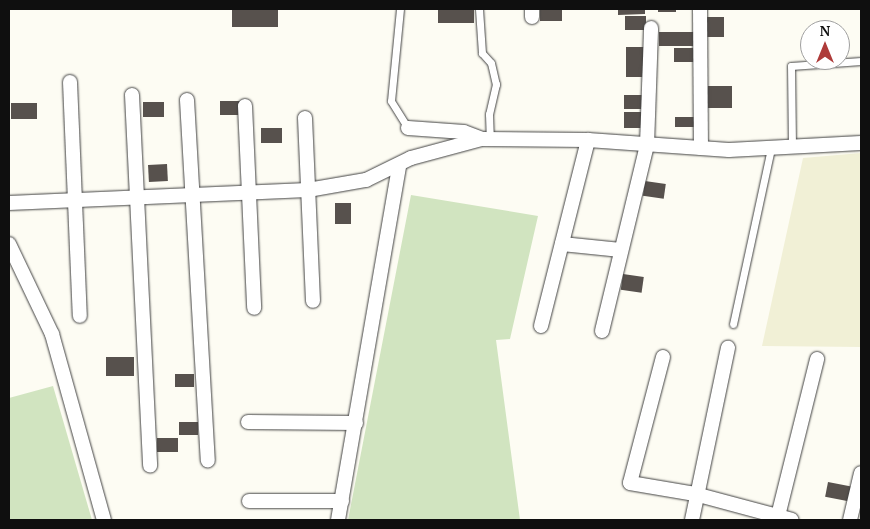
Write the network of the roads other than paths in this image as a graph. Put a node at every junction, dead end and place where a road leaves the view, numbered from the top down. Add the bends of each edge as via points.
1 (400, 9) edge
2 (478, 9) edge
3 (700, 9) edge
4 (651, 28) dead end
5 (861, 61) edge
6 (70, 82) dead end
7 (132, 95) dead end
8 (187, 100) dead end
9 (245, 106) dead end
10 (305, 118) dead end
11 (408, 128) joint
12 (486, 140) junction
13 (588, 140) junction
14 (861, 142) edge
15 (647, 144) junction
16 (792, 146) junction
17 (701, 148) junction
18 (772, 148) junction
19 (399, 167) junction
20 (308, 190) junction
21 (249, 192) junction
22 (191, 195) junction
23 (136, 197) junction
24 (75, 200) junction
25 (9, 203) edge
26 (9, 244) edge
27 (562, 244) junction
28 (621, 250) junction
29 (313, 301) dead end
30 (254, 308) dead end
31 (80, 316) dead end
32 (733, 324) dead end
33 (541, 326) dead end
34 (602, 331) dead end
35 (728, 348) dead end
36 (663, 357) dead end
37 (818, 360) dead end
38 (248, 422) dead end
39 (356, 423) junction
40 (208, 460) dead end
41 (150, 466) dead end
42 (861, 473) edge
43 (695, 494) junction
44 (249, 500) dead end
45 (342, 500) junction
46 (777, 519) edge
47 (104, 520) edge
48 (338, 520) edge
49 (692, 520) edge
50 (792, 520) edge
51 (850, 520) edge

1 - 11 lane via 391,101
2 - 12 lane via 482,53 491,63 496,84
3 - 17 street
4 - 15 street
5 - 16 lane via 791,66
6 - 24 street
7 - 23 street
8 - 22 street
9 - 21 street
10 - 20 street
11 - 12 street via 464,132
12 - 13 street
12 - 19 street via 418,156
13 - 15 street
13 - 27 street
14 - 16 street
15 - 17 street
15 - 28 street
16 - 18 street
17 - 18 street
18 - 32 lane
19 - 20 street via 366,180
19 - 39 street
20 - 21 street
20 - 29 street
21 - 22 street
21 - 30 street
22 - 23 street
22 - 40 street
23 - 24 street
23 - 41 street
24 - 25 street
24 - 31 street
26 - 47 street via 52,334
27 - 28 street
27 - 33 street
28 - 34 street
35 - 43 street
36 - 43 street via 630,483
37 - 46 street
38 - 39 street
39 - 45 street
42 - 51 street
43 - 46 street
43 - 49 street
44 - 45 street
45 - 48 street
46 - 50 street

